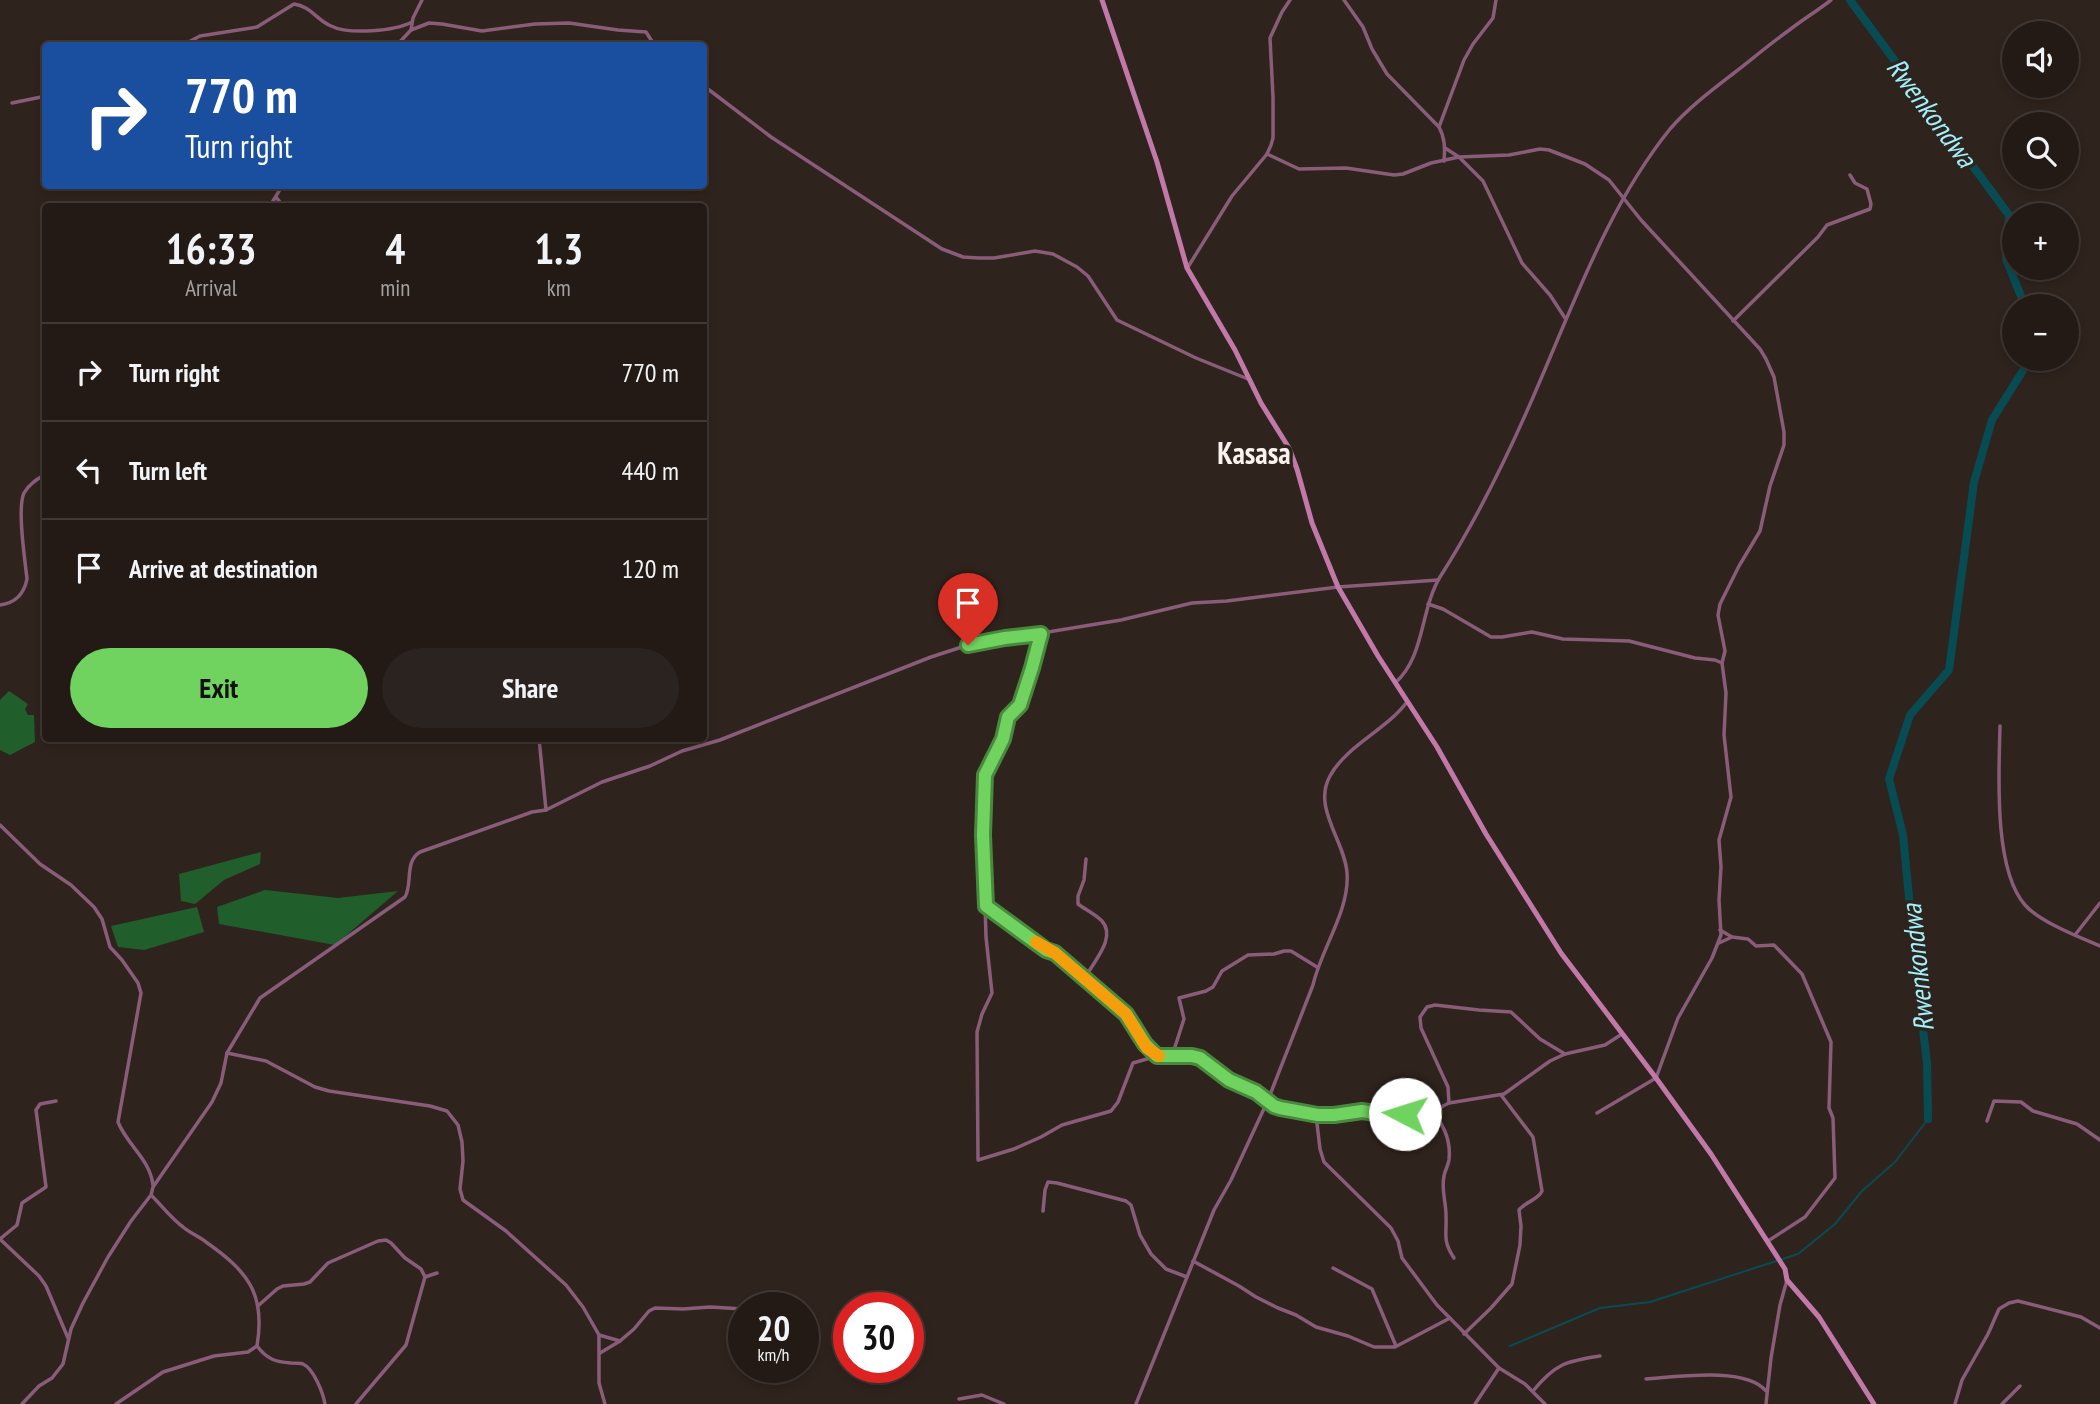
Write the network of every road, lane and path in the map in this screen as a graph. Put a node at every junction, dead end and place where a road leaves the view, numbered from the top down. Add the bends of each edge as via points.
1 (422, 0) edge
2 (1102, 0) edge
3 (1290, 0) edge
4 (1344, 0) edge
5 (1496, 0) edge
6 (1831, 0) edge
7 (412, 22) junction
8 (411, 30) junction
9 (188, 42) edge
10 (400, 42) edge
11 (652, 42) edge
12 (707, 88) edge
13 (42, 97) edge
14 (12, 103) dead end
15 (1439, 127) junction
16 (1445, 148) junction
17 (1267, 154) junction
18 (1459, 156) junction
19 (1444, 161) junction
20 (1850, 175) dead end
21 (280, 189) edge
22 (275, 196) junction
23 (1623, 200) junction
24 (272, 203) edge
25 (281, 203) edge
26 (1186, 268) junction
27 (1565, 318) junction
28 (1733, 321) junction
29 (1250, 379) junction
30 (42, 477) edge
31 (1438, 580) junction
32 (1338, 587) junction
33 (1428, 604) junction
34 (0, 605) edge
35 (1041, 634) junction
36 (1723, 663) junction
37 (1395, 682) junction
38 (1407, 702) junction
39 (2000, 726) dead end
40 (539, 742) edge
41 (546, 810) junction
42 (0, 825) edge
43 (1086, 859) dead end
44 (2100, 903) edge
45 (986, 906) junction
46 (1720, 930) junction
47 (2075, 936) junction
48 (1732, 937) junction
49 (1718, 943) junction
50 (2100, 946) edge
51 (1317, 967) junction
52 (1085, 978) junction
53 (1624, 1033) junction
54 (227, 1053) junction
55 (1565, 1054) junction
56 (1157, 1056) junction
57 (1171, 1056) junction
58 (1656, 1077) junction
59 (1501, 1095) junction
60 (1268, 1100) junction
61 (56, 1101) dead end
62 (1449, 1103) junction
63 (1597, 1113) dead end
64 (1434, 1114) junction
65 (1316, 1115) junction
66 (1987, 1121) dead end
67 (2100, 1140) edge
68 (153, 1187) junction
69 (152, 1195) junction
70 (1043, 1211) dead end
71 (0, 1239) edge
72 (1766, 1241) junction
73 (1454, 1258) dead end
74 (1193, 1261) junction
75 (1333, 1268) dead end
76 (437, 1273) dead end
77 (425, 1277) junction
78 (1187, 1277) junction
79 (1787, 1280) junction
80 (256, 1295) junction
81 (265, 1298) junction
82 (258, 1306) junction
83 (728, 1308) edge
84 (1450, 1318) junction
85 (2100, 1328) edge
86 (1465, 1334) junction
87 (599, 1335) junction
88 (69, 1340) junction
89 (620, 1340) junction
90 (257, 1346) junction
91 (1396, 1346) junction
92 (600, 1353) junction
93 (1600, 1356) dead end
94 (1499, 1368) junction
95 (1646, 1379) dead end
96 (2020, 1386) dead end
97 (1533, 1391) junction
98 (1766, 1391) junction
99 (959, 1399) dead end
100 (23, 1404) edge
101 (116, 1404) edge
102 (325, 1404) edge
103 (356, 1404) edge
104 (605, 1404) edge
105 (1004, 1404) edge
106 (1136, 1404) edge
107 (1475, 1404) edge
108 (1545, 1404) edge
109 (1766, 1404) edge
110 (1874, 1404) edge
111 (1955, 1404) edge
112 (2002, 1404) edge

1 - 7 street
2 - 26 street via 1157,162
3 - 17 street via 1270,38 1273,138
4 - 15 street via 1387,74
5 - 15 street via 1493,18 1464,60
6 - 23 street via 1706,95 1671,128
7 - 8 street
7 - 9 street via 384,29 343,30 294,4 257,27
8 - 10 street
8 - 11 street via 429,23 482,32 569,23 646,32
12 - 29 street via 771,137 943,249 978,258 1035,251 1053,254 1088,276 1117,320
13 - 14 street
15 - 16 street
16 - 18 street
16 - 19 street
17 - 19 street via 1299,169 1346,167 1394,175
17 - 26 street via 1232,196
18 - 19 street
18 - 23 street via 1549,150 1598,172 1617,188
18 - 27 street via 1483,181 1522,263
20 - 28 street via 1867,189 1870,209 1827,225
21 - 22 street
22 - 24 street
22 - 25 street
23 - 27 street
23 - 28 street
26 - 29 street
27 - 31 street via 1486,498
28 - 36 street via 1770,368 1784,446 1757,539 1719,609
29 - 32 street via 1289,448
30 - 34 street via 23,497 25,587 17,599
31 - 32 street
31 - 33 street
32 - 35 street via 1180,605
32 - 37 street
33 - 36 street via 1491,637 1532,632 1563,639 1629,641
33 - 37 street via 1411,660
35 - 41 street via 968,645 931,657 602,782
35 - 45 street via 1020,705 1008,717 985,775
36 - 46 street via 1724,743 1731,797 1719,840
37 - 38 street
38 - 51 street via 1340,761 1328,778 1326,807 1347,870 1347,887
38 - 53 street via 1561,953
39 - 47 street via 1999,817 2012,881 2028,908
40 - 41 street
41 - 54 street via 414,856 405,897 265,993
42 - 68 street via 94,907 110,947 140,987 118,1122 148,1165
43 - 52 street via 1079,904 1103,923 1107,932
44 - 47 street
45 - 52 street
45 - 56 street via 992,993 977,1032 978,1160 1014,1149 1062,1125 1111,1111 1133,1063
46 - 48 street
46 - 49 street
47 - 50 street
48 - 49 street
48 - 72 street via 1748,939 1756,946 1776,946 1797,967 1831,1042 1829,1108 1835,1178 1805,1217
49 - 58 street via 1678,1018
51 - 57 street via 1291,951 1242,957 1222,971 1213,987 1179,998 1184,1018
51 - 60 street
52 - 56 street via 1126,1014
53 - 55 street via 1605,1045
53 - 58 street
54 - 68 street via 212,1102
54 - 87 street via 266,1061 329,1091 447,1111 458,1125 462,1142 463,1200 566,1284
55 - 59 street
55 - 62 street via 1540,1040 1511,1012 1427,1007 1420,1017 1421,1028 1448,1087
56 - 57 street
57 - 60 street via 1200,1058
58 - 63 street
58 - 72 street
59 - 62 street
59 - 86 street via 1533,1137 1542,1191 1519,1210 1520,1245 1512,1284
60 - 65 street via 1277,1108
60 - 74 street
61 - 71 street via 40,1104 36,1110 46,1187 25,1199 17,1225
62 - 64 street
64 - 65 street via 1416,1117 1362,1111
64 - 73 street via 1448,1142 1443,1178 1445,1239
65 - 84 street via 1324,1162 1391,1228 1402,1258
66 - 67 street via 1994,1101 2018,1101 2033,1111 2077,1124
68 - 69 street
69 - 80 street via 182,1227 241,1272
69 - 88 street via 95,1280
70 - 78 street via 1046,1185 1052,1182 1121,1199 1130,1205 1151,1254 1166,1269
71 - 88 street via 46,1286
72 - 79 street
74 - 78 street
74 - 91 street via 1319,1328 1374,1347
75 - 91 street via 1372,1289
76 - 77 street
77 - 81 street via 391,1243 378,1241 328,1263 310,1282 283,1286
77 - 103 street via 406,1345
78 - 106 street
79 - 98 street
79 - 110 street via 1819,1317
80 - 81 street
80 - 82 street
81 - 82 street
82 - 90 street
83 - 89 street via 655,1308
84 - 86 street
84 - 91 street
85 - 111 street via 2081,1317 2018,1301 2009,1303 1999,1309 1962,1380
86 - 94 street
87 - 89 street
87 - 92 street
88 - 100 street via 59,1370
89 - 92 street
90 - 101 street via 163,1372
90 - 102 street via 269,1359 303,1364
92 - 104 street via 599,1384
93 - 97 street via 1555,1368
94 - 97 street
94 - 107 street
95 - 98 street via 1714,1375 1753,1381
96 - 112 street
97 - 108 street
98 - 109 street
99 - 105 street via 982,1395

